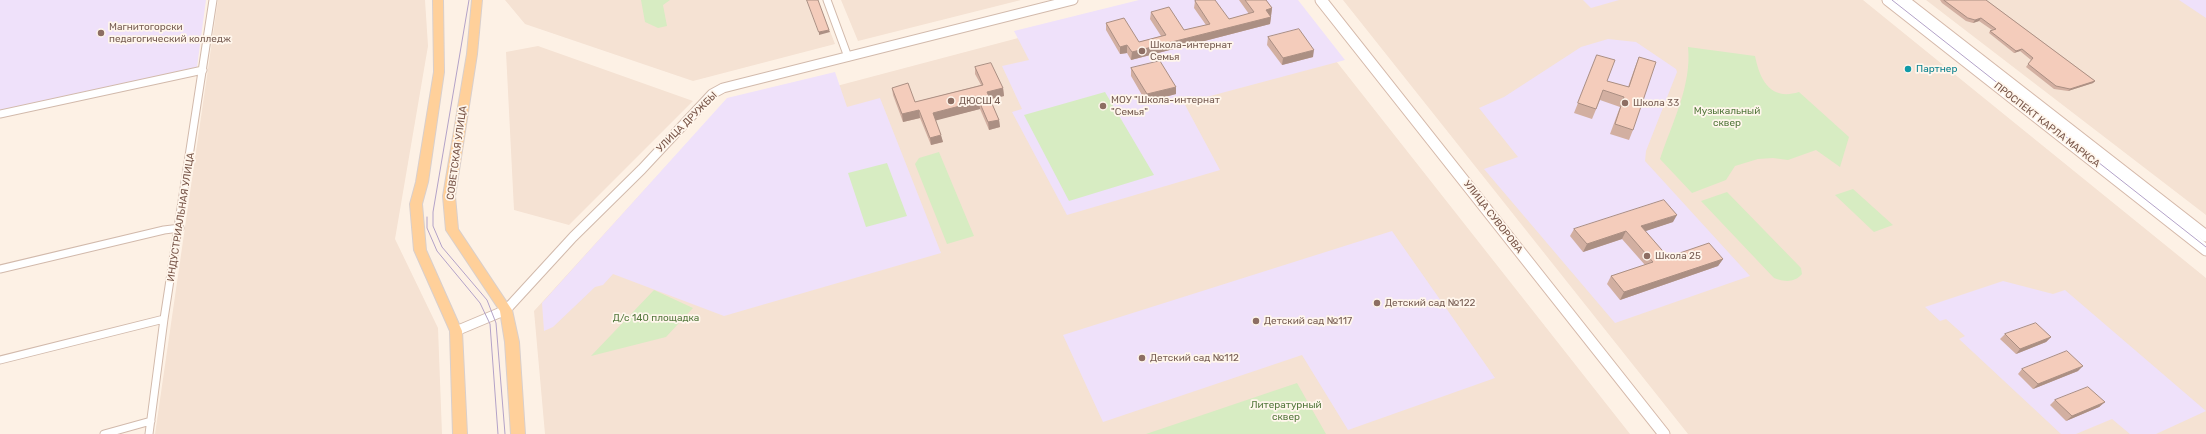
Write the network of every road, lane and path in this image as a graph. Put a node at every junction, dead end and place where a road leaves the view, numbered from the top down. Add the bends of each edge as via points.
1 (213, 0) edge
2 (438, 0) edge
3 (477, 0) edge
4 (827, 0) edge
5 (1073, 0) edge
6 (1321, 0) edge
7 (1888, 0) edge
8 (1903, 0) edge
9 (848, 57) junction
10 (203, 70) junction
11 (0, 114) edge
12 (180, 228) junction
13 (2206, 236) edge
14 (2206, 250) edge
15 (0, 269) edge
16 (506, 310) junction
17 (164, 319) junction
18 (456, 331) junction
19 (0, 360) edge
20 (151, 421) junction
21 (104, 434) edge
22 (149, 434) edge
23 (460, 434) edge
24 (518, 434) edge
25 (1664, 434) edge

1 - 10 street, ИНДУСТРИАЛЬНАЯ УЛИЦА
2 - 18 main road via 439,72 422,182 416,204 420,250
3 - 16 main road, СОВЕТСКАЯ УЛИЦА via 472,54 449,196 452,230
4 - 9 street
5 - 9 street, УЛИЦА ДРУЖБЫ
6 - 25 main road, УЛИЦА СУВОРОВА
7 - 14 main road, ПРОСПЕКТ КАРЛА МАРКСА
8 - 13 main road, ПРОСПЕКТ КАРЛА МАРКСА
9 - 16 street, УЛИЦА ДРУЖБЫ via 738,83 712,94
10 - 11 street
10 - 12 street, ИНДУСТРИАЛЬНАЯ УЛИЦА
12 - 15 street
12 - 17 street, ИНДУСТРИАЛЬНАЯ УЛИЦА
16 - 18 street, УЛИЦА ДРУЖБЫ
16 - 24 main road, СОВЕТСКАЯ УЛИЦА via 512,342
17 - 19 street
17 - 20 street, ИНДУСТРИАЛЬНАЯ УЛИЦА
18 - 23 main road
20 - 21 street
20 - 22 street, ИНДУСТРИАЛЬНАЯ УЛИЦА

